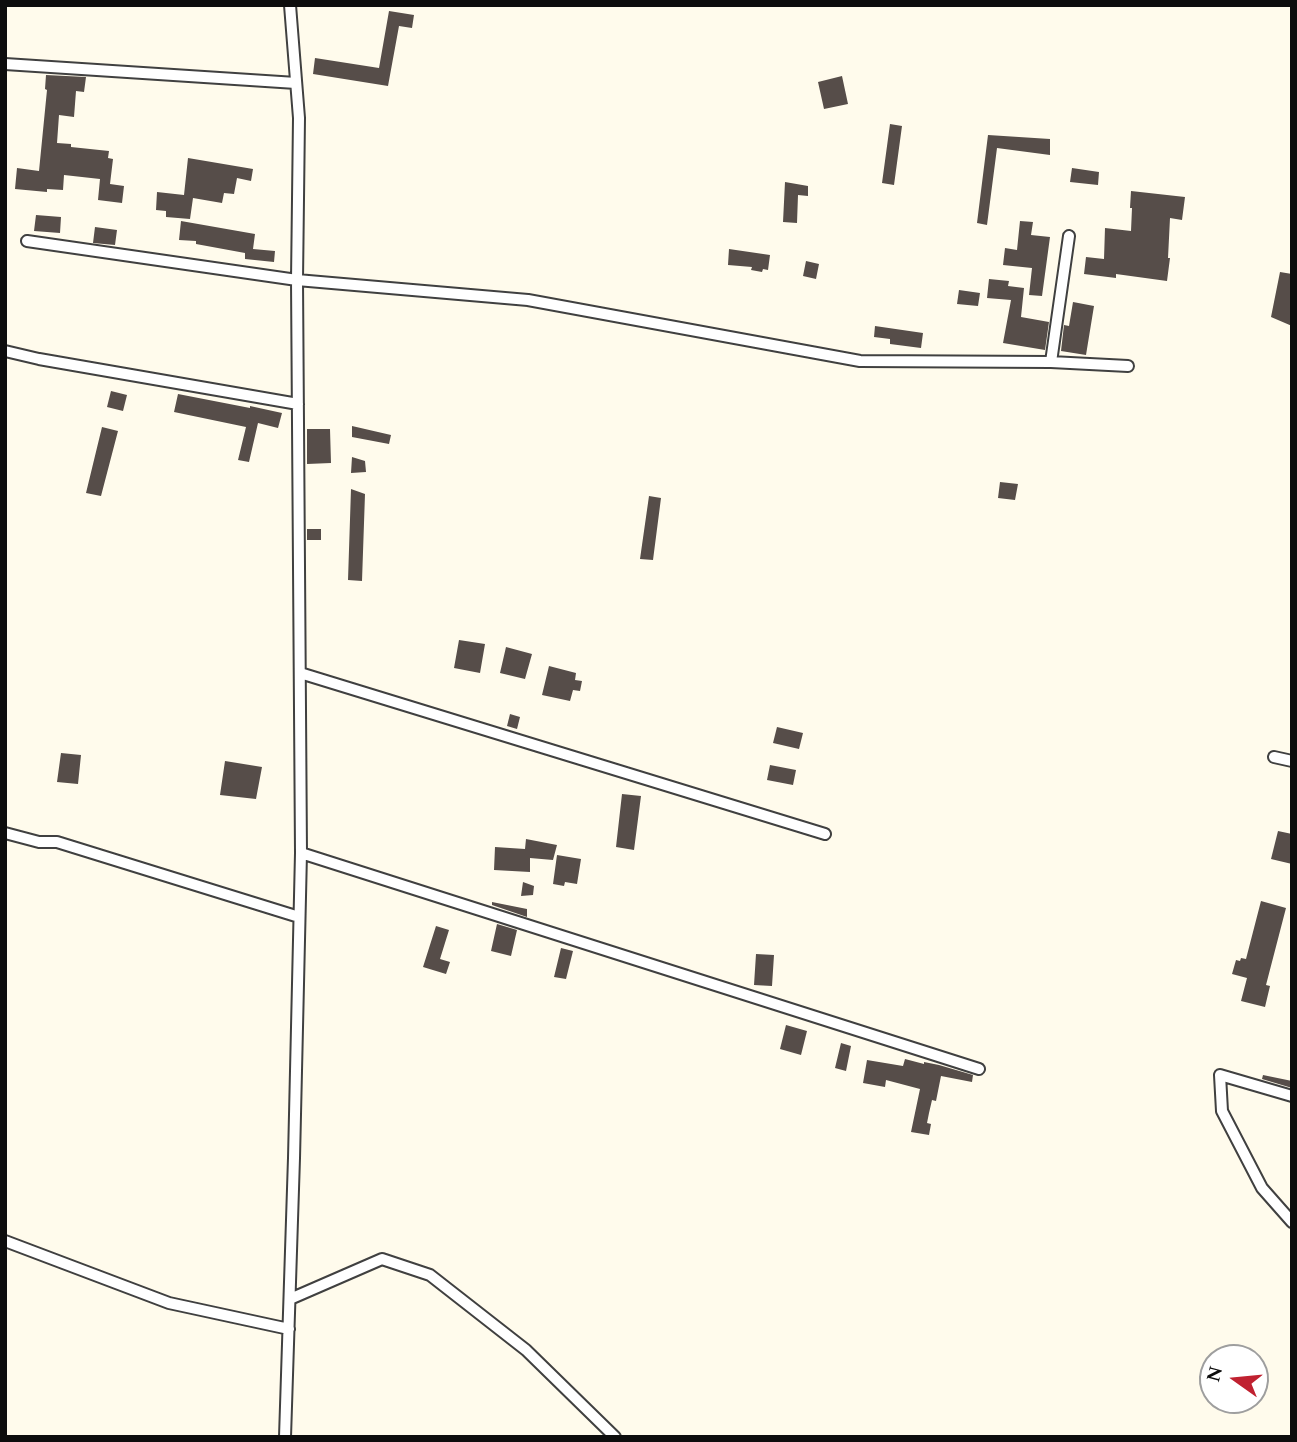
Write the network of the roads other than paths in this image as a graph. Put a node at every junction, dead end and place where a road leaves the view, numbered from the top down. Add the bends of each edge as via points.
1 (290, 5) edge
2 (5, 64) edge
3 (296, 83) junction
4 (1069, 236) dead end
5 (27, 242) dead end
6 (297, 281) junction
7 (5, 351) edge
8 (1051, 362) junction
9 (1128, 366) dead end
10 (298, 404) junction
11 (300, 673) junction
12 (1275, 757) dead end
13 (1292, 761) edge
14 (5, 833) edge
15 (825, 834) dead end
16 (301, 853) junction
17 (299, 917) junction
18 (979, 1069) dead end
19 (1292, 1096) edge
20 (1292, 1222) edge
21 (5, 1241) edge
22 (290, 1299) junction
23 (289, 1329) junction
24 (285, 1437) edge
25 (615, 1437) edge

1 - 3 street
2 - 3 street
3 - 6 street
4 - 8 street
5 - 6 street
6 - 8 street via 528,300 860,360
6 - 10 street
7 - 10 street
8 - 9 street
10 - 11 street
11 - 15 street
11 - 16 street
12 - 13 street
14 - 17 street via 57,842
16 - 17 street
16 - 18 street
17 - 22 street
19 - 20 street via 1220,1075 1222,1111 1262,1188
21 - 23 street via 169,1303
22 - 23 street
22 - 25 street via 382,1259 429,1275 526,1350
23 - 24 street

